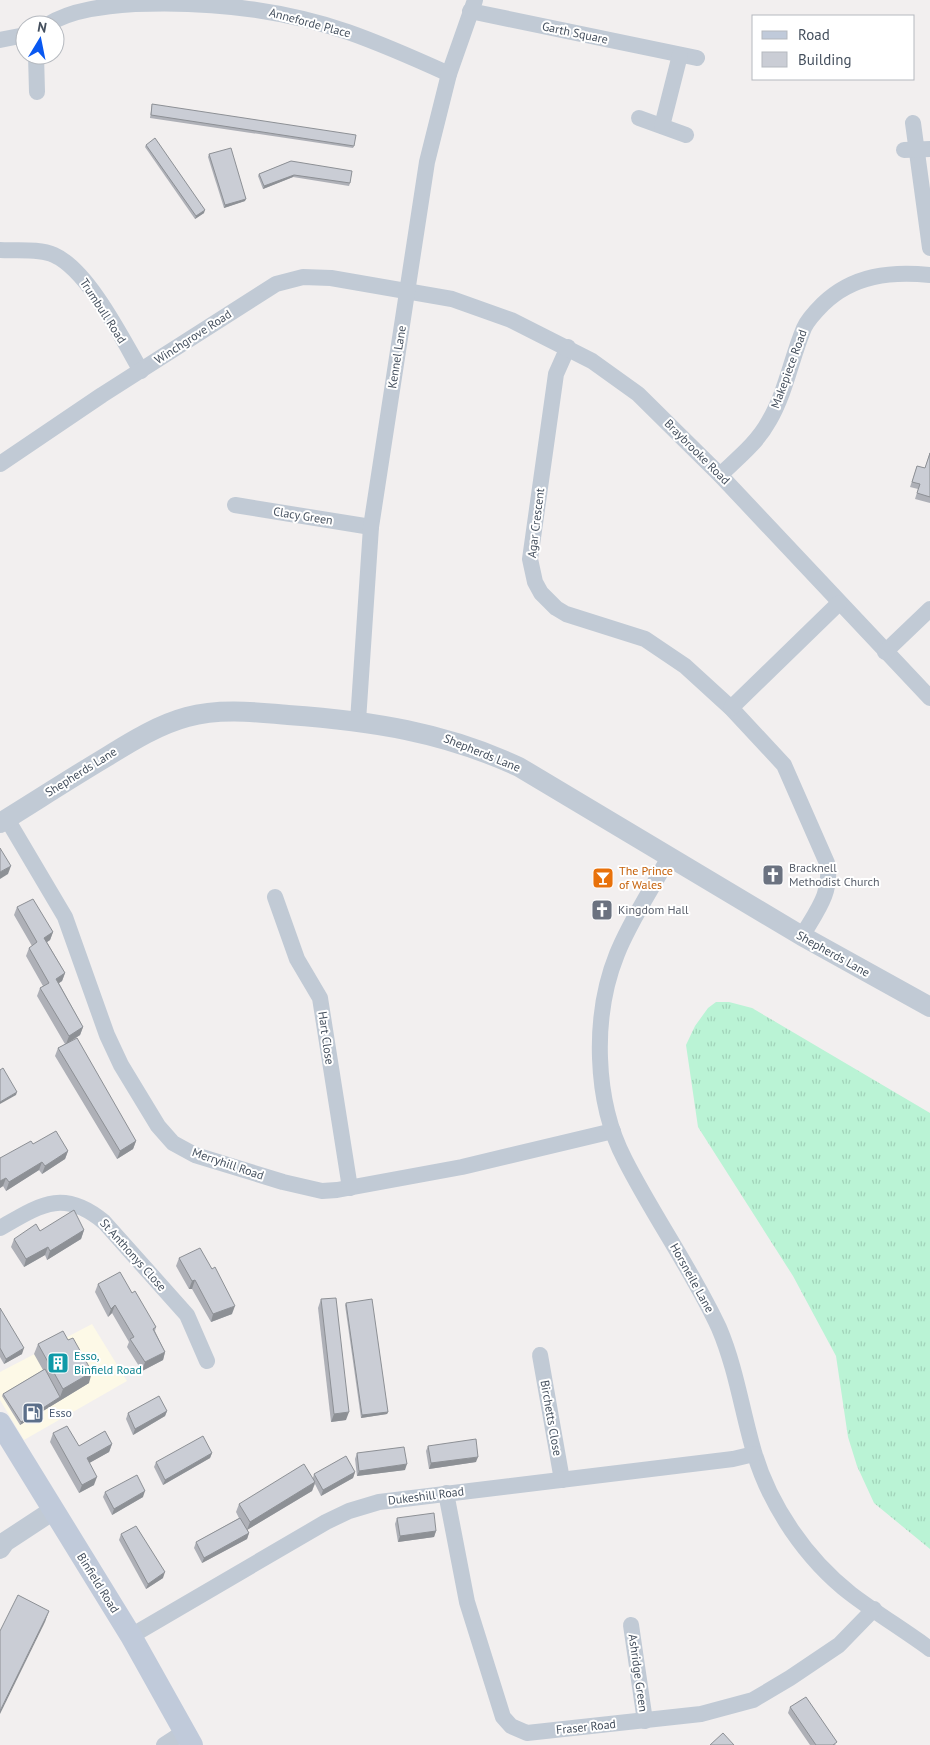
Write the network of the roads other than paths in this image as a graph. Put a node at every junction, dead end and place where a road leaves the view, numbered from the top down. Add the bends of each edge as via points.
1 (472, 6) edge
2 (65, 17) edge
3 (15, 37) edge
4 (0, 40) edge
5 (680, 55) junction
6 (697, 58) dead end
7 (36, 65) edge
8 (449, 74) junction
9 (37, 92) dead end
10 (639, 118) dead end
11 (913, 123) dead end
12 (662, 126) junction
13 (686, 135) dead end
14 (917, 150) edge
15 (930, 248) edge
16 (0, 250) edge
17 (930, 275) edge
18 (407, 291) junction
19 (568, 347) junction
20 (141, 371) junction
21 (0, 464) edge
22 (720, 475) junction
23 (235, 505) dead end
24 (371, 526) junction
25 (839, 603) junction
26 (930, 609) edge
27 (885, 652) junction
28 (930, 698) edge
29 (731, 708) junction
30 (358, 721) junction
31 (4, 821) edge
32 (669, 858) junction
33 (274, 897) dead end
34 (802, 936) junction
35 (930, 1007) edge
36 (612, 1131) junction
37 (350, 1188) junction
38 (0, 1228) edge
39 (540, 1356) dead end
40 (207, 1361) dead end
41 (0, 1424) edge
42 (754, 1454) junction
43 (562, 1480) junction
44 (446, 1493) junction
45 (52, 1511) junction
46 (0, 1549) edge
47 (874, 1610) junction
48 (631, 1624) dead end
49 (131, 1636) junction
50 (930, 1649) edge
51 (645, 1720) junction
52 (188, 1738) edge
53 (164, 1745) edge

1 - 5 street, Garth Square
1 - 8 street, Kennel Lane
2 - 8 street, Anneforde Place via 122,5 186,3 249,9 346,32
3 - 4 street
5 - 6 street, Garth Square
5 - 12 street
7 - 9 street
8 - 18 street, Kennel Lane via 427,162
10 - 12 street
11 - 14 street
12 - 13 street
14 - 15 street
16 - 20 street, Trumbull Road via 52,254 73,266
17 - 22 street, Makepiece Road via 902,273 871,277 827,300 805,326 785,387 769,421 754,443
18 - 19 street, Braybrooke Road via 482,308
18 - 20 street, Winchgrove Road via 331,278 289,280 264,290
18 - 24 street, Kennel Lane
19 - 22 street, Braybrooke Road via 638,394
19 - 29 street, Agar Crescent via 556,374 530,559 535,582 548,601 566,614 645,639 685,666
20 - 21 street, Winchgrove Road
22 - 25 street, Braybrooke Road
23 - 24 street, Clacy Green
24 - 30 street, Kennel Lane
25 - 27 street, Braybrooke Road
25 - 29 street
26 - 27 street
27 - 28 street, Braybrooke Road
29 - 34 street, Agar Crescent via 784,765 827,862 827,892
30 - 31 street, Shepherds Lane via 253,712 187,717 125,745
30 - 32 street, Shepherds Lane via 436,735 501,758
31 - 37 street, Merryhill Road via 49,886 76,944 94,1003 117,1057 158,1126 173,1143 223,1165 322,1191
32 - 34 street, Shepherds Lane
32 - 36 street, Horsneile Lane via 617,955 605,1000 603,1088
33 - 37 street, Hart Close via 297,959 320,998
34 - 35 street, Shepherds Lane
36 - 37 street, Merryhill Road via 462,1167
36 - 42 street, Horsneile Lane via 624,1159 706,1300 721,1334
38 - 40 street, St Anthonys Close via 38,1206 54,1202 77,1204 92,1212 188,1315
39 - 43 street, Birchetts Close
41 - 45 main road, Binfield Road
42 - 43 street, Dukeshill Road
42 - 47 street, Horsneile Lane via 776,1504 802,1544 833,1578
43 - 44 street, Dukeshill Road
44 - 49 street, Dukeshill Road via 379,1502 349,1510
44 - 51 street, Fraser Road via 467,1602 506,1723 527,1733
45 - 46 street via 5,1542
45 - 49 main road, Binfield Road
47 - 50 street, Horsneile Lane
47 - 51 street, Fraser Road via 839,1645 766,1693 726,1708
48 - 51 street, Ashridge Green
49 - 52 main road, Binfield Road
52 - 53 street

